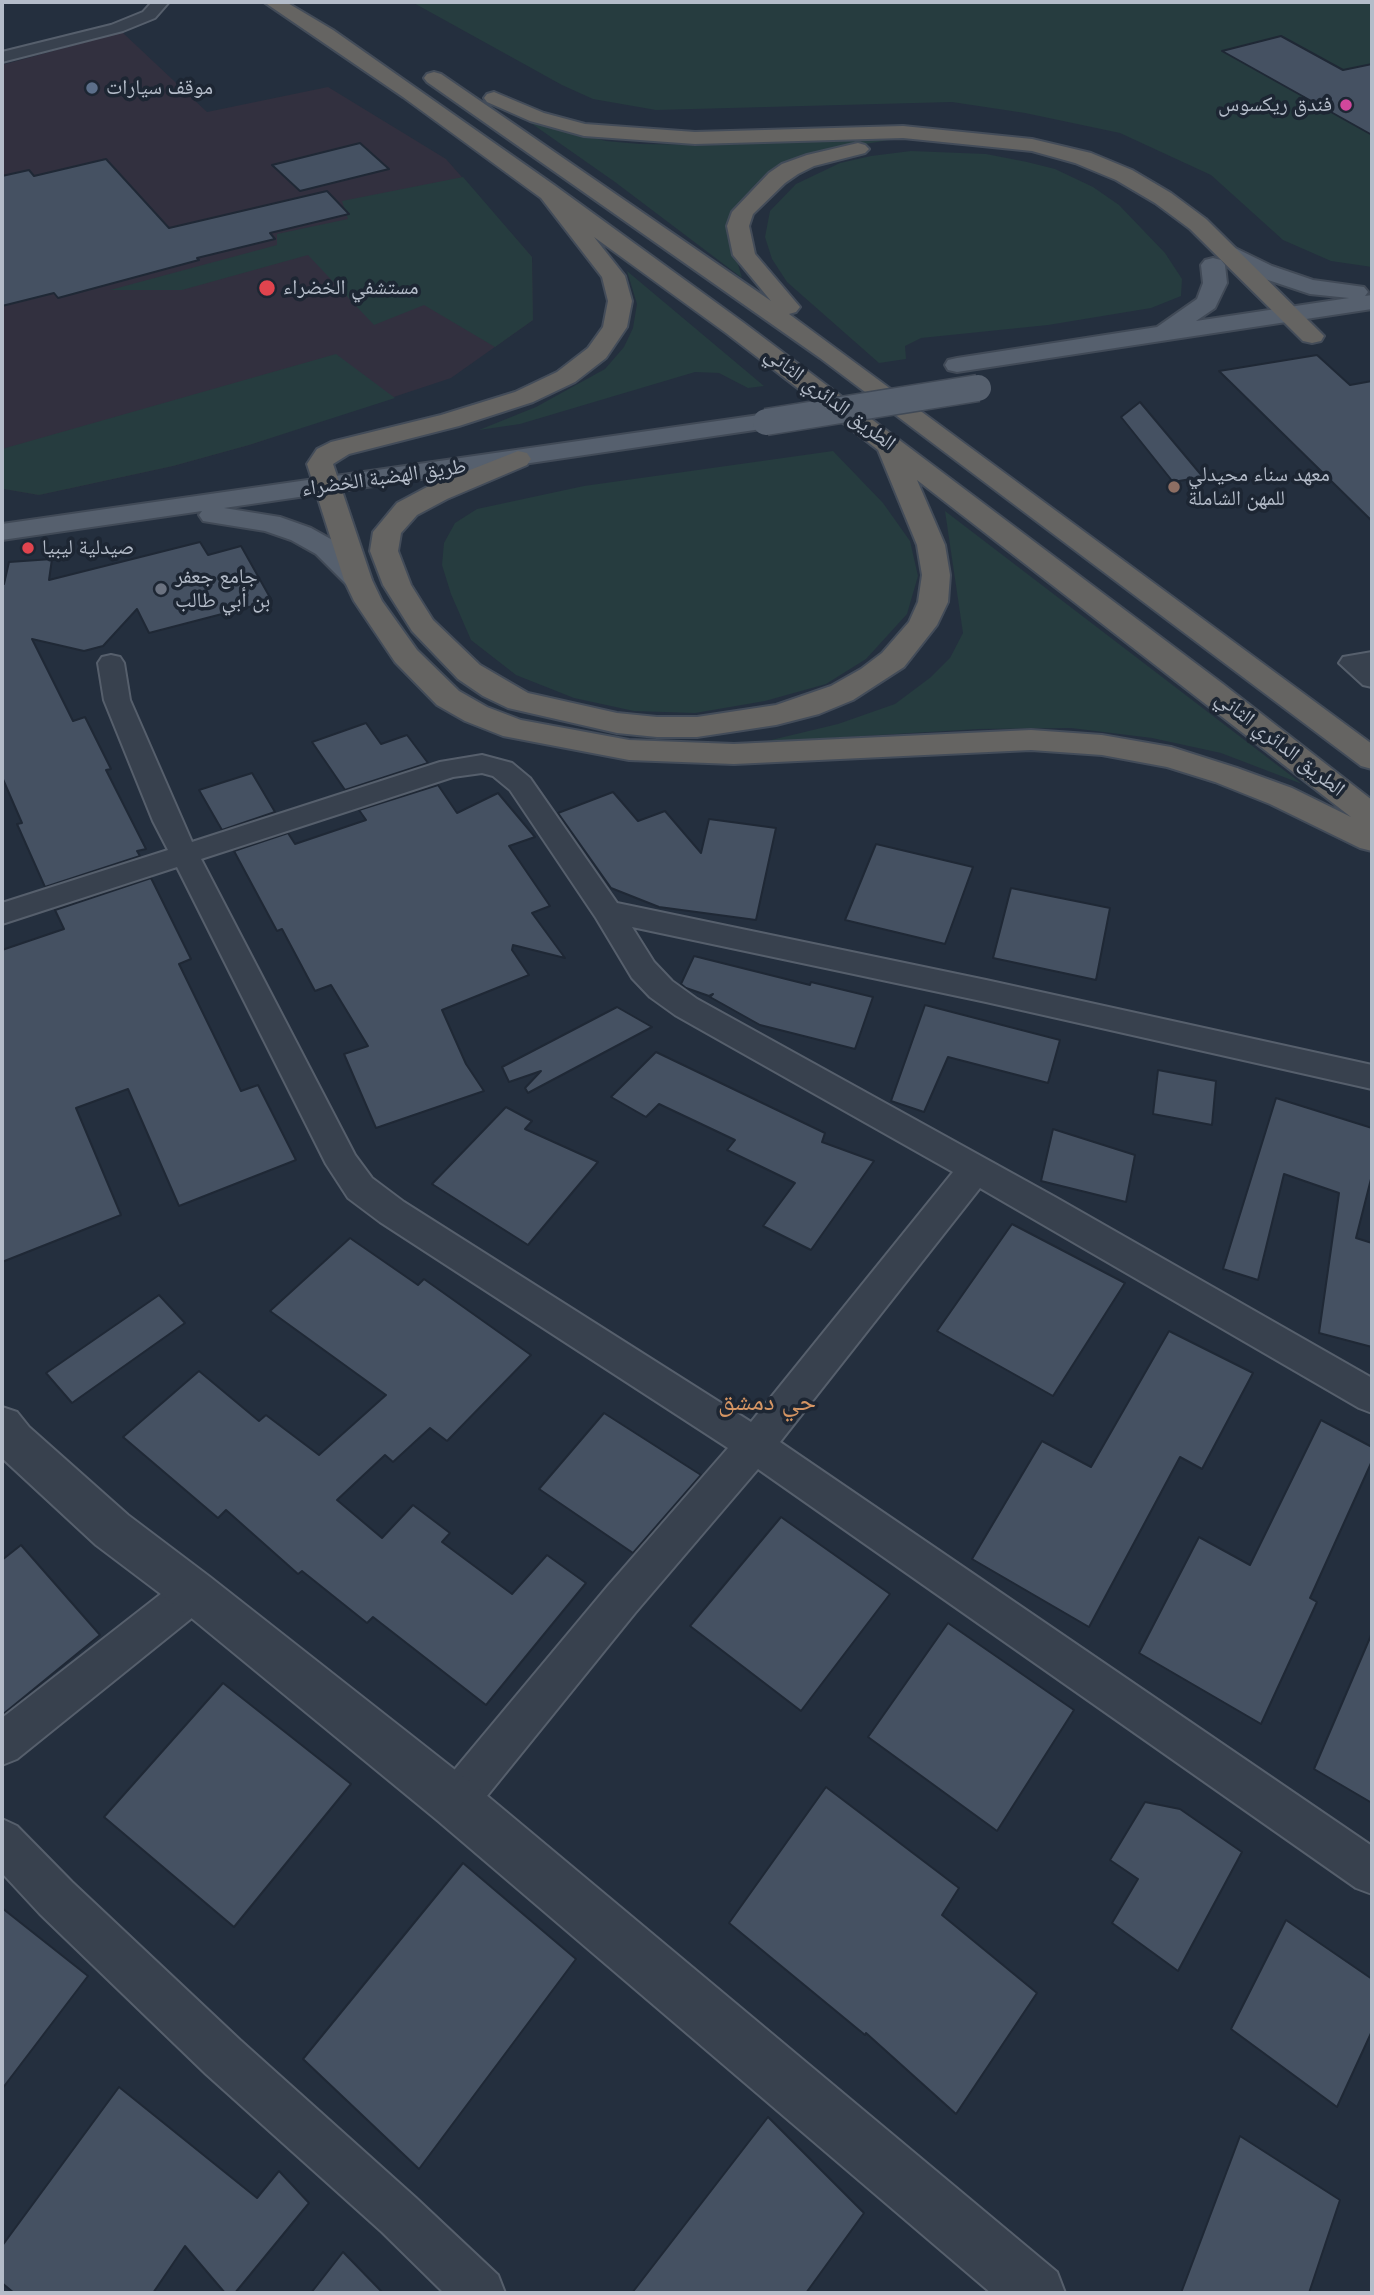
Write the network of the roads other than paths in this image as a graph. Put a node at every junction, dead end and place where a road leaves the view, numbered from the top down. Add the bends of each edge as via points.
1 (160, 2) edge
2 (273, 2) edge
3 (317, 2) edge
4 (352, 22) dead end
5 (2, 57) edge
6 (546, 190) junction
7 (1221, 258) junction
8 (1372, 292) edge
9 (1372, 302) edge
10 (1292, 315) junction
11 (1262, 320) junction
12 (1162, 333) junction
13 (1324, 334) joint
14 (1280, 340) junction
15 (829, 353) junction
16 (1123, 364) dead end
17 (929, 370) dead end
18 (902, 374) dead end
19 (1004, 384) dead end
20 (778, 394) dead end
21 (656, 413) dead end
22 (889, 444) junction
23 (518, 459) junction
24 (324, 475) junction
25 (2, 512) edge
26 (29, 528) junction
27 (2, 532) edge
28 (358, 580) junction
29 (1372, 660) edge
30 (111, 663) dead end
31 (1372, 679) edge
32 (1372, 759) edge
33 (1372, 816) edge
34 (1372, 840) edge
35 (186, 856) junction
36 (607, 911) junction
37 (2, 914) edge
38 (1372, 1077) edge
39 (975, 1169) junction
40 (1372, 1397) edge
41 (2, 1426) edge
42 (754, 1446) junction
43 (194, 1592) junction
44 (2, 1744) edge
45 (455, 1802) junction
46 (2, 1841) edge
47 (1372, 1872) edge
48 (480, 2293) edge
49 (1036, 2293) edge

1 - 5 street via 149,15 117,28
2 - 6 highway, الطريق الدائري الثاني via 326,34
3 - 4 highway
6 - 22 highway, الطريق الدائري الثاني
6 - 24 highway via 613,276 620,301 615,327 597,353 566,377 524,397 340,448 326,455
7 - 8 main road via 1310,287
7 - 10 highway
7 - 11 highway
7 - 12 main road via 1207,303
7 - 15 highway via 1144,202 1063,163 970,145 883,144 848,150 807,161 776,178 743,212 738,226 744,256
7 - 15 highway, الطريق الدائري الثاني via 1171,204 1124,175 1032,145 903,132 695,138 584,130 537,117 416,64
9 - 10 main road
10 - 11 main road
10 - 13 highway
11 - 12 main road
11 - 14 highway
12 - 17 main road
13 - 14 main road
14 - 16 main road
15 - 32 highway, الطريق الدائري الثاني
18 - 20 main road
19 - 23 main road, طريق الهضبة الخضراء, bridge
21 - 24 main road, طريق الهضبة الخضراء
22 - 23 highway via 936,575 933,601 922,625 893,660 842,693 776,715 697,727 617,723 519,701 469,672 422,625 397,585 384,551 387,532 407,509
22 - 33 highway, الطريق الدائري الثاني
23 - 24 main road, طريق الهضبة الخضراء
24 - 25 main road, طريق الهضبة الخضراء
24 - 26 main road, طريق الهضبة الخضراء
24 - 28 highway
26 - 27 main road, طريق الهضبة الخضراء
26 - 28 main road via 200,515 257,520 315,541
28 - 34 highway via 385,628 438,689 476,714 524,732 629,750 734,754 1031,740 1102,745 1171,757 1226,775
29 - 31 street via 1352,663
30 - 35 street via 121,711
35 - 36 street via 450,768 482,764 508,772 520,784
35 - 37 street
35 - 42 street via 343,1164 360,1188
36 - 38 street
36 - 39 street via 643,970 686,1007
39 - 40 street
39 - 42 street
41 - 43 street via 112,1530
42 - 45 street
42 - 47 street
43 - 44 street
43 - 45 street
45 - 49 street
46 - 48 street via 223,2057

